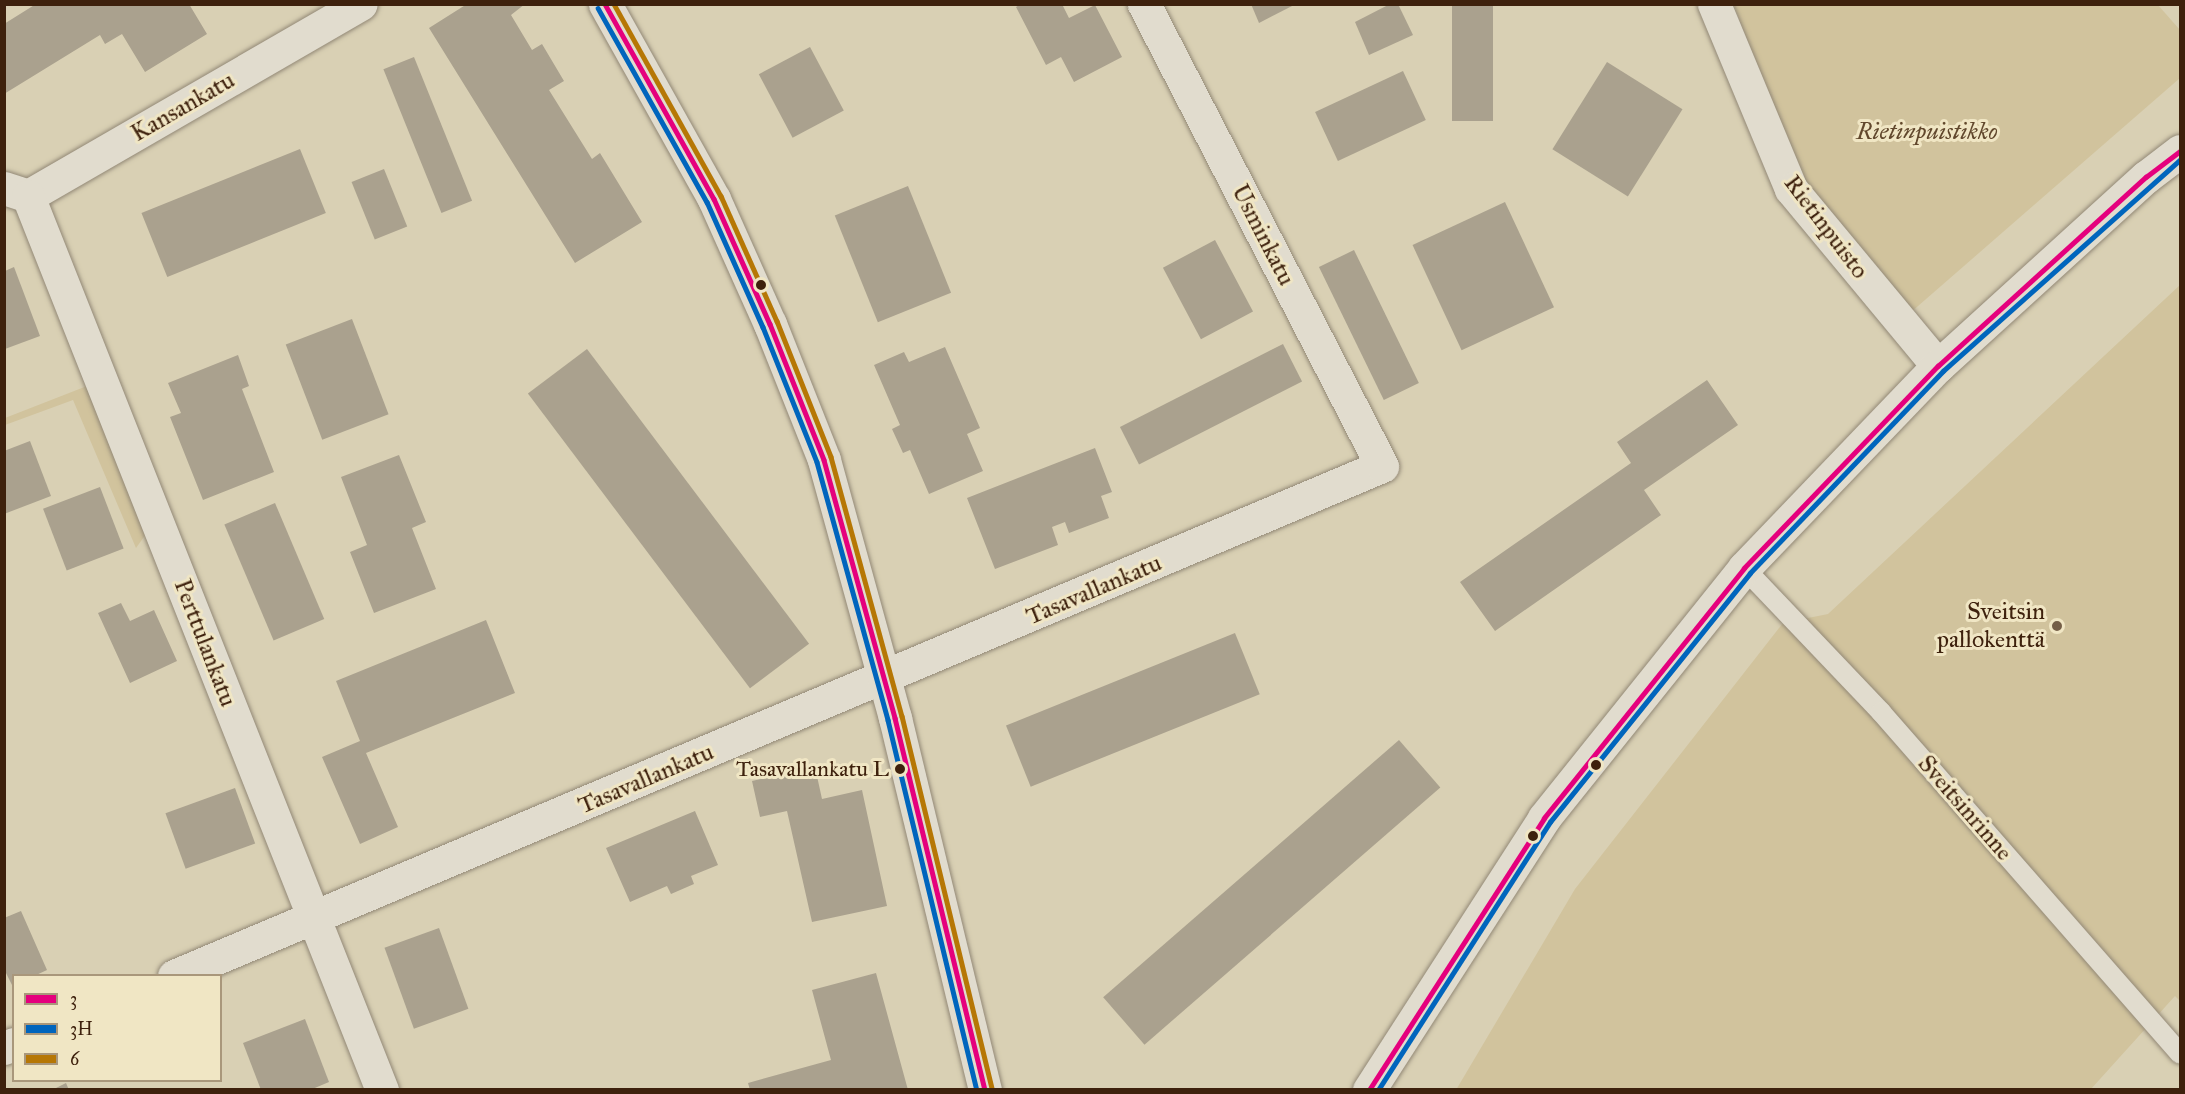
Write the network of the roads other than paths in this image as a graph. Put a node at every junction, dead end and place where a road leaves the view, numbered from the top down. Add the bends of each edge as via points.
1 (360, 4) edge
2 (605, 4) edge
3 (1144, 4) edge
4 (1714, 4) edge
5 (2181, 151) edge
6 (16, 192) edge
7 (1938, 366) junction
8 (1382, 466) joint
9 (1744, 568) junction
10 (884, 679) junction
11 (311, 917) junction
12 (176, 974) edge
13 (2181, 1054) edge
14 (382, 1089) edge
15 (985, 1089) edge
16 (1369, 1089) edge

1 - 6 street, Kansankatu
2 - 10 street via 714,199 770,324 824,460
3 - 8 street, Usminkatu
4 - 7 street, Rietinpuisto via 1791,189
5 - 7 street via 2146,177
6 - 11 street, Perttulankatu
7 - 9 street
8 - 10 street, Tasavallankatu
9 - 13 lane, Sveitsinrinne via 1881,712
9 - 16 street via 1544,818
10 - 11 street, Tasavallankatu
10 - 15 street
11 - 12 street, Tasavallankatu
11 - 14 street, Perttulankatu

